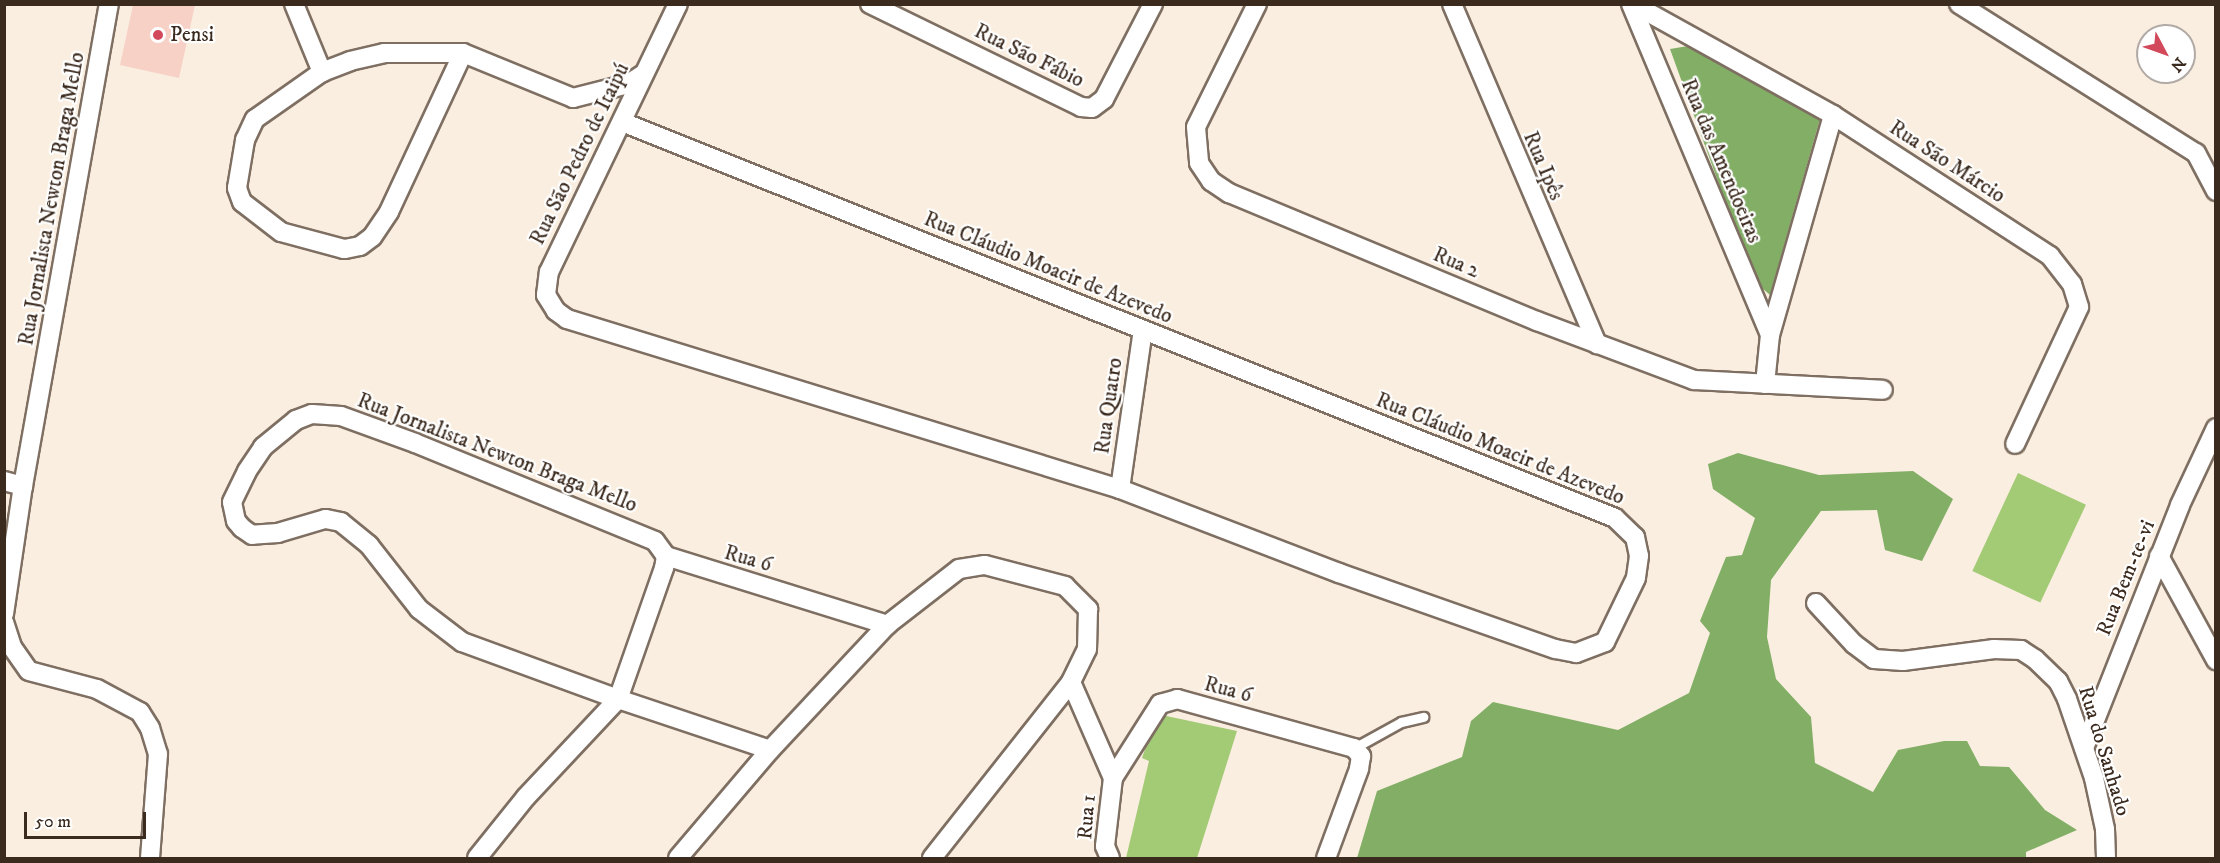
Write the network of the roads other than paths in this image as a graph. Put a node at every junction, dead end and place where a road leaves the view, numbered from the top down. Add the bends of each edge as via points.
1 (109, 4) edge
2 (294, 4) edge
3 (678, 4) edge
4 (870, 4) edge
5 (1153, 4) edge
6 (1257, 4) edge
7 (1452, 4) edge
8 (1632, 4) edge
9 (1959, 4) edge
10 (463, 53) junction
11 (322, 72) junction
12 (642, 75) junction
13 (1833, 115) junction
14 (622, 122) junction
15 (2216, 191) edge
16 (567, 319) joint
17 (1143, 330) junction
18 (1770, 335) junction
19 (1596, 344) junction
20 (1765, 384) junction
21 (1883, 390) dead end
22 (2216, 428) edge
23 (2015, 444) dead end
24 (4, 481) edge
25 (23, 486) junction
26 (1120, 489) junction
27 (666, 556) junction
28 (2159, 556) junction
29 (1816, 603) dead end
30 (4, 614) edge
31 (4, 622) edge
32 (887, 625) junction
33 (2216, 660) edge
34 (1071, 682) junction
35 (618, 699) junction
36 (1423, 717) dead end
37 (1354, 748) junction
38 (2084, 748) junction
39 (770, 750) junction
40 (1113, 778) junction
41 (150, 858) edge
42 (477, 858) edge
43 (678, 858) edge
44 (932, 858) edge
45 (1110, 858) edge
46 (1326, 858) edge
47 (2106, 858) edge

1 - 25 street, Rua Jornalista Newton Braga Mello
2 - 11 street
3 - 12 street, Rua São Pedro de Itaipú
4 - 5 street, Rua São Fábio via 1082,107 1092,108 1104,99
6 - 19 street, Rua 2 via 1196,127 1196,151 1211,181 1229,193
7 - 19 street, Rua Ipês
8 - 13 street, Rua São Márcio
8 - 18 street, Rua das Amendoeiras
9 - 15 street via 2196,153
10 - 11 street via 384,53
10 - 11 street via 389,212 372,237 360,246 344,249 281,231 242,202 237,188 244,140 255,119
10 - 12 street via 573,98 628,84
12 - 14 street, Rua São Pedro de Itaipú
13 - 18 street
13 - 23 street, Rua São Márcio via 2050,256 2072,284 2079,308
14 - 16 street, Rua São Pedro de Itaipú via 549,272 546,296 550,306
14 - 17 street, Rua Cláudio Moacir de Azevedo
16 - 26 street, Rua Cláudio Moacir de Azevedo
17 - 26 street, Rua Quatro
17 - 26 street, Rua Cláudio Moacir de Azevedo via 1615,518 1635,537 1639,556 1636,578 1605,642 1576,653 1350,577
18 - 20 street
19 - 20 street, Rua 2 via 1694,380
20 - 21 street, Rua 2
22 - 28 street, Rua Bem-te-vi
24 - 25 street
25 - 30 street, Rua Jornalista Newton Braga Mello
27 - 32 street, Rua 6
27 - 35 street
27 - 35 street, Rua Jornalista Newton Braga Mello via 643,534 340,416 312,414 296,420 263,447 232,502 236,521 252,535 278,533 324,519 342,522 369,545 419,609 462,642
28 - 33 street
28 - 38 street, Rua Bem-te-vi
29 - 38 street, Rua do Sanhado via 1854,644 1874,658 1903,661 1994,649 2020,650 2058,681
31 - 41 street via 12,647 29,672 98,689 140,712 150,728 158,754
32 - 34 street via 959,569 971,566 985,565 1065,586 1089,609 1087,649
32 - 39 street
34 - 40 street
34 - 44 street
35 - 39 street
35 - 42 street via 526,796
36 - 37 lane via 1401,722
37 - 40 street, Rua 6 via 1177,699 1160,704
37 - 46 street via 1361,756 1359,769
38 - 47 street, Rua do Sanhado via 2105,829
39 - 43 street
40 - 45 street, Rua 1 via 1105,846

